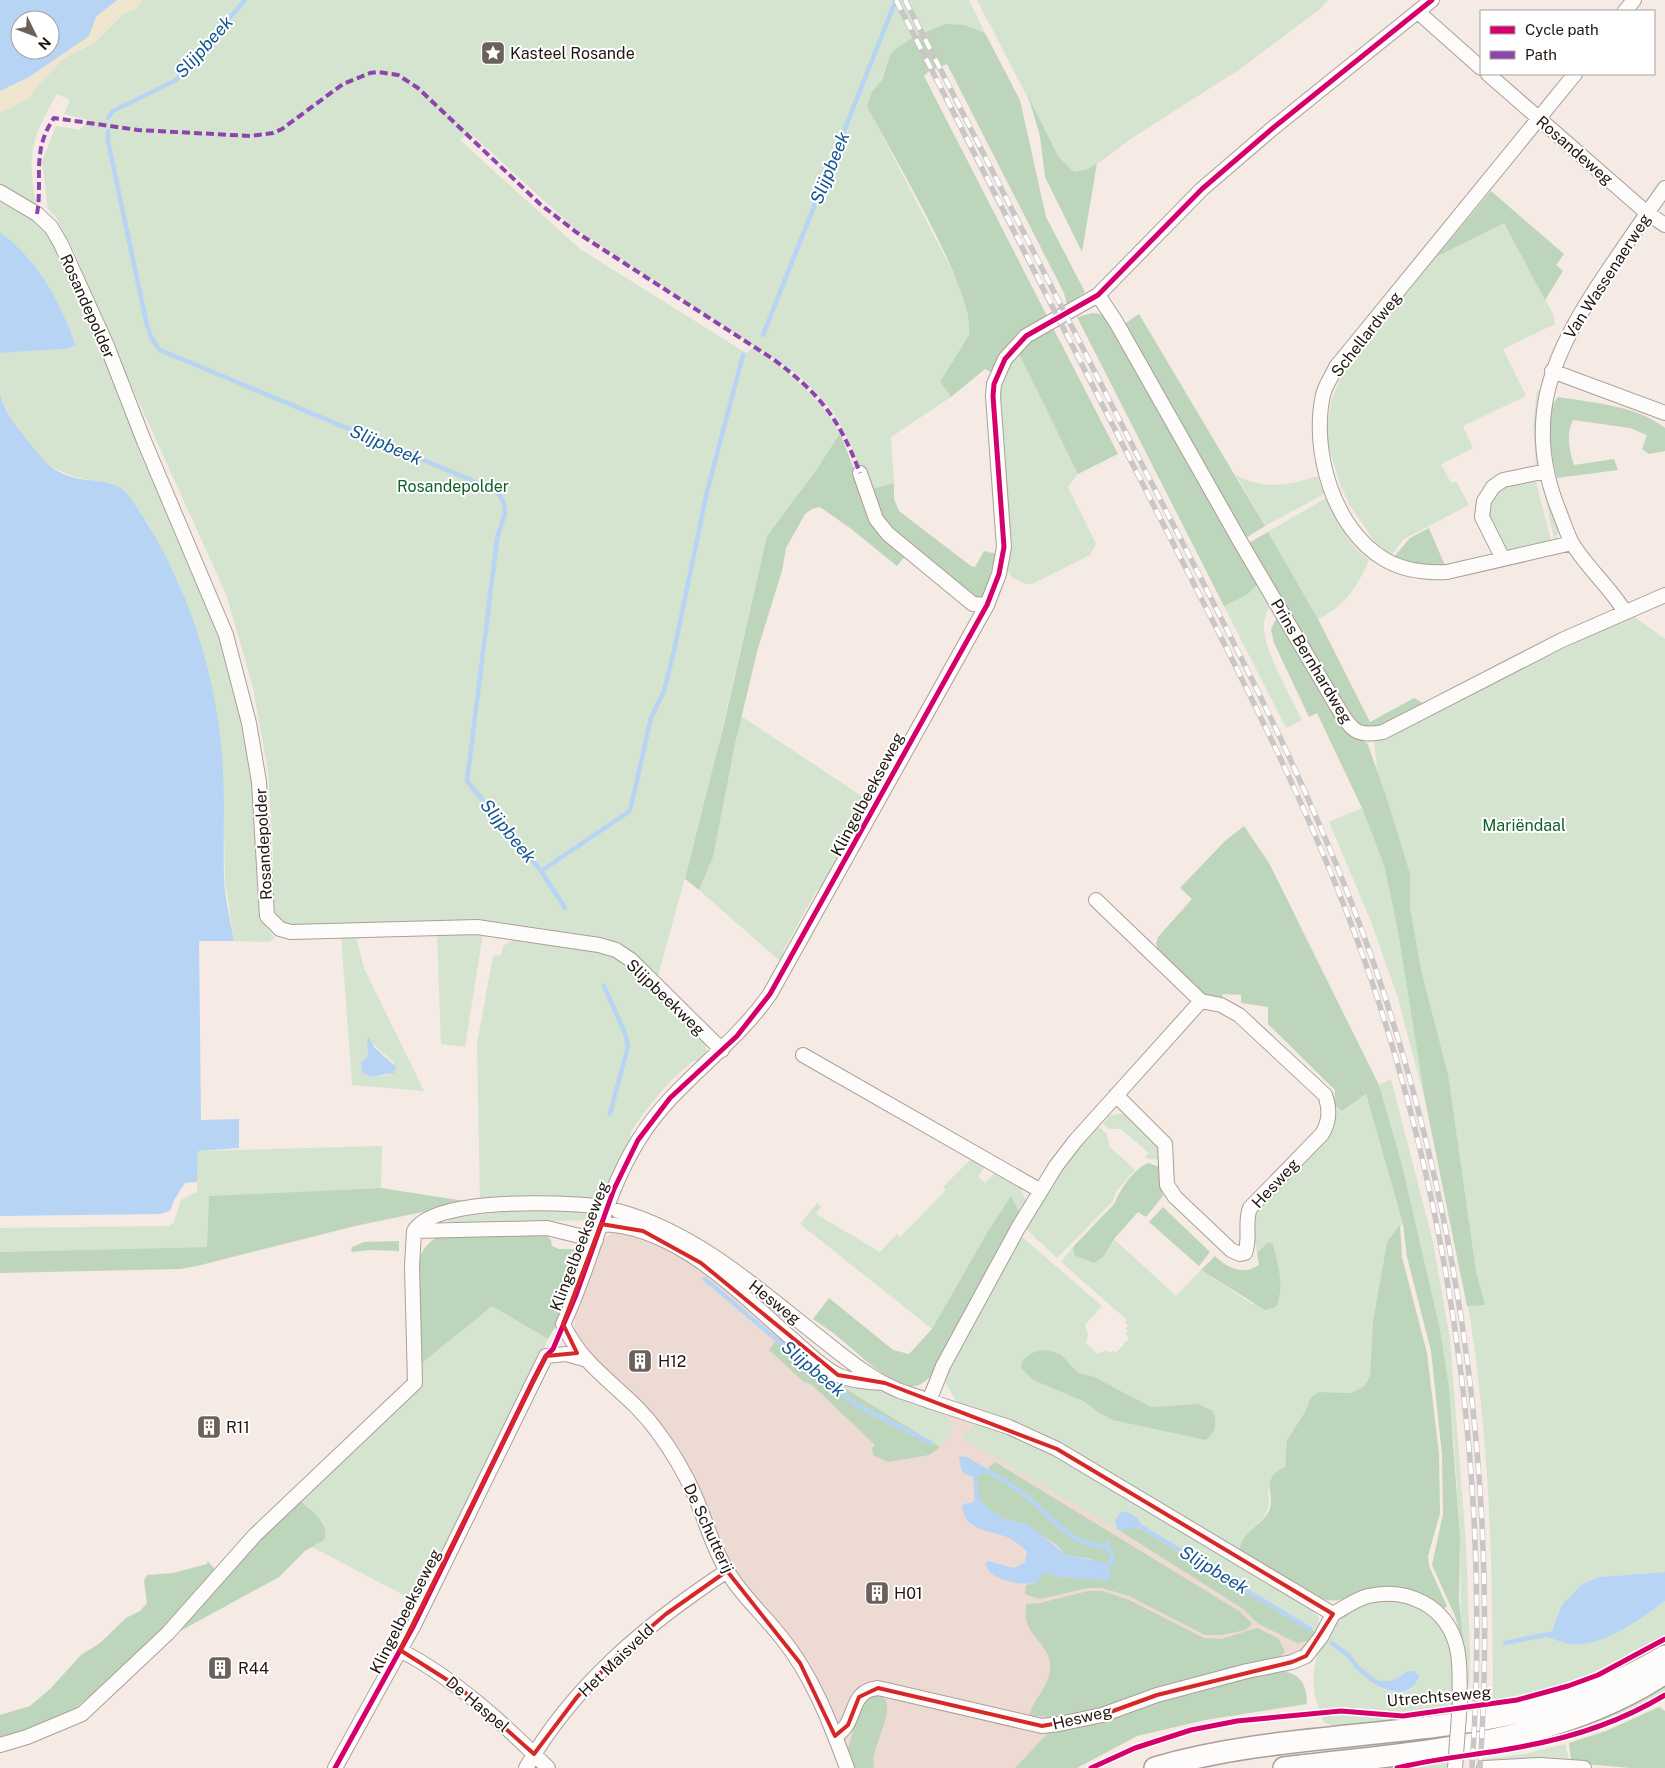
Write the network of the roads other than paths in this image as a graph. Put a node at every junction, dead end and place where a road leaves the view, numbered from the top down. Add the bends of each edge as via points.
1 (1432, 0) edge
2 (1634, 0) edge
3 (1626, 10) edge
4 (1418, 12) junction
5 (1480, 67) edge
6 (1489, 75) edge
7 (1575, 75) edge
8 (1540, 119) junction
9 (1665, 188) edge
10 (0, 192) edge
11 (1647, 213) junction
12 (1665, 225) edge
13 (1098, 295) junction
14 (1552, 371) junction
15 (1665, 413) edge
16 (1546, 471) junction
17 (860, 474) dead end
18 (1572, 543) junction
19 (1503, 559) junction
20 (1665, 595) edge
21 (987, 605) junction
22 (1625, 612) junction
23 (1096, 900) dead end
24 (489, 929) joint
25 (1201, 1001) junction
26 (722, 1050) junction
27 (803, 1055) dead end
28 (1116, 1095) junction
29 (1041, 1190) junction
30 (596, 1206) dead end
31 (618, 1211) dead end
32 (601, 1224) junction
33 (414, 1231) junction
34 (596, 1240) junction
35 (563, 1324) joint
36 (584, 1359) junction
37 (885, 1383) junction
38 (929, 1400) junction
39 (727, 1571) junction
40 (1333, 1614) junction
41 (400, 1650) junction
42 (1665, 1656) edge
43 (1665, 1673) edge
44 (835, 1736) junction
45 (0, 1745) edge
46 (534, 1754) junction
47 (335, 1768) edge
48 (526, 1768) edge
49 (548, 1768) edge
50 (847, 1768) edge
51 (1155, 1768) edge
52 (1284, 1768) edge
53 (1455, 1768) edge
54 (1484, 1768) edge
55 (1584, 1768) edge

1 - 4 street, Klingelbeekseweg
2 - 3 street
4 - 5 street
4 - 13 street, Klingelbeekseweg via 1202,189
6 - 8 street, Rosandeweg
7 - 8 street, Schellardweg
8 - 11 street, Rosandeweg
8 - 19 street, Schellardweg via 1336,367 1323,393 1319,425 1332,493 1358,535 1382,558 1398,566 1429,573
9 - 11 street, Van Wassenaerweg
10 - 24 street, Rosandepolder via 38,214 61,244 107,346 226,635 249,722 259,782 267,916 280,929 292,932
11 - 12 street, Rosandeweg
11 - 14 street, Van Wassenaerweg via 1569,332
13 - 21 street, Klingelbeekseweg via 1026,336 1005,359 997,374 993,396 1004,547 999,574
13 - 22 street, Prins Bernhardweg via 1335,703 1348,724 1359,734 1383,732 1562,640
14 - 15 street
14 - 16 street, Van Wassenaerweg via 1546,392 1542,436
16 - 18 street, Van Wassenaerweg
16 - 19 street via 1503,480 1484,500 1482,517
17 - 21 street via 876,519 888,534 972,604
18 - 19 street, Schellardweg
18 - 22 street, Van Wassenaerweg
20 - 22 street, Prins Bernhardweg
21 - 26 street, Klingelbeekseweg via 780,979 758,1011
23 - 25 street, Hesweg
24 - 26 street, Slijpbeekweg via 616,950
25 - 28 street
25 - 28 street, Hesweg via 1221,1005 1239,1014 1325,1095 1328,1104 1328,1121 1322,1134 1250,1208 1246,1217 1249,1239 1245,1252 1231,1250 1175,1197 1166,1186 1165,1144
26 - 32 street, Klingelbeekseweg via 684,1084 648,1124 628,1157
27 - 29 street
28 - 29 street via 1076,1140
29 - 38 street via 943,1366
30 - 33 street via 546,1202 491,1205 426,1220
31 - 37 street, Hesweg via 658,1225 704,1250
32 - 34 street, Klingelbeekseweg
32 - 37 street via 628,1226 666,1241 719,1276 832,1371 856,1381
33 - 34 street via 546,1228
33 - 45 street via 415,1383 274,1516 168,1633 82,1714
34 - 35 street, Klingelbeekseweg
35 - 36 street, De Schutterij
36 - 39 street, De Schutterij via 634,1403 662,1438 687,1480
36 - 41 street, Klingelbeekseweg via 566,1354 546,1356
37 - 38 street, Hesweg
38 - 40 street, Hesweg via 1057,1448
39 - 44 street, De Schutterij via 800,1664
39 - 46 street, Het Maisveld via 666,1614 617,1656 577,1697
40 - 44 street, Hesweg via 1306,1656 1166,1693 1102,1715 1042,1726 878,1688 865,1691 859,1697 848,1725
40 - 53 street, bridge via 1366,1597 1394,1594 1418,1599 1447,1623 1458,1650 1460,1702
41 - 46 street, De Haspel via 460,1688
41 - 47 street, Klingelbeekseweg
42 - 51 main road, Utrechtseweg via 1615,1682 1550,1705 1431,1728 1202,1756
43 - 52 main road via 1600,1709 1536,1730 1433,1749
44 - 50 street
46 - 48 street, Het Maisveld
46 - 49 street, De Haspel
54 - 55 street via 1540,1765

